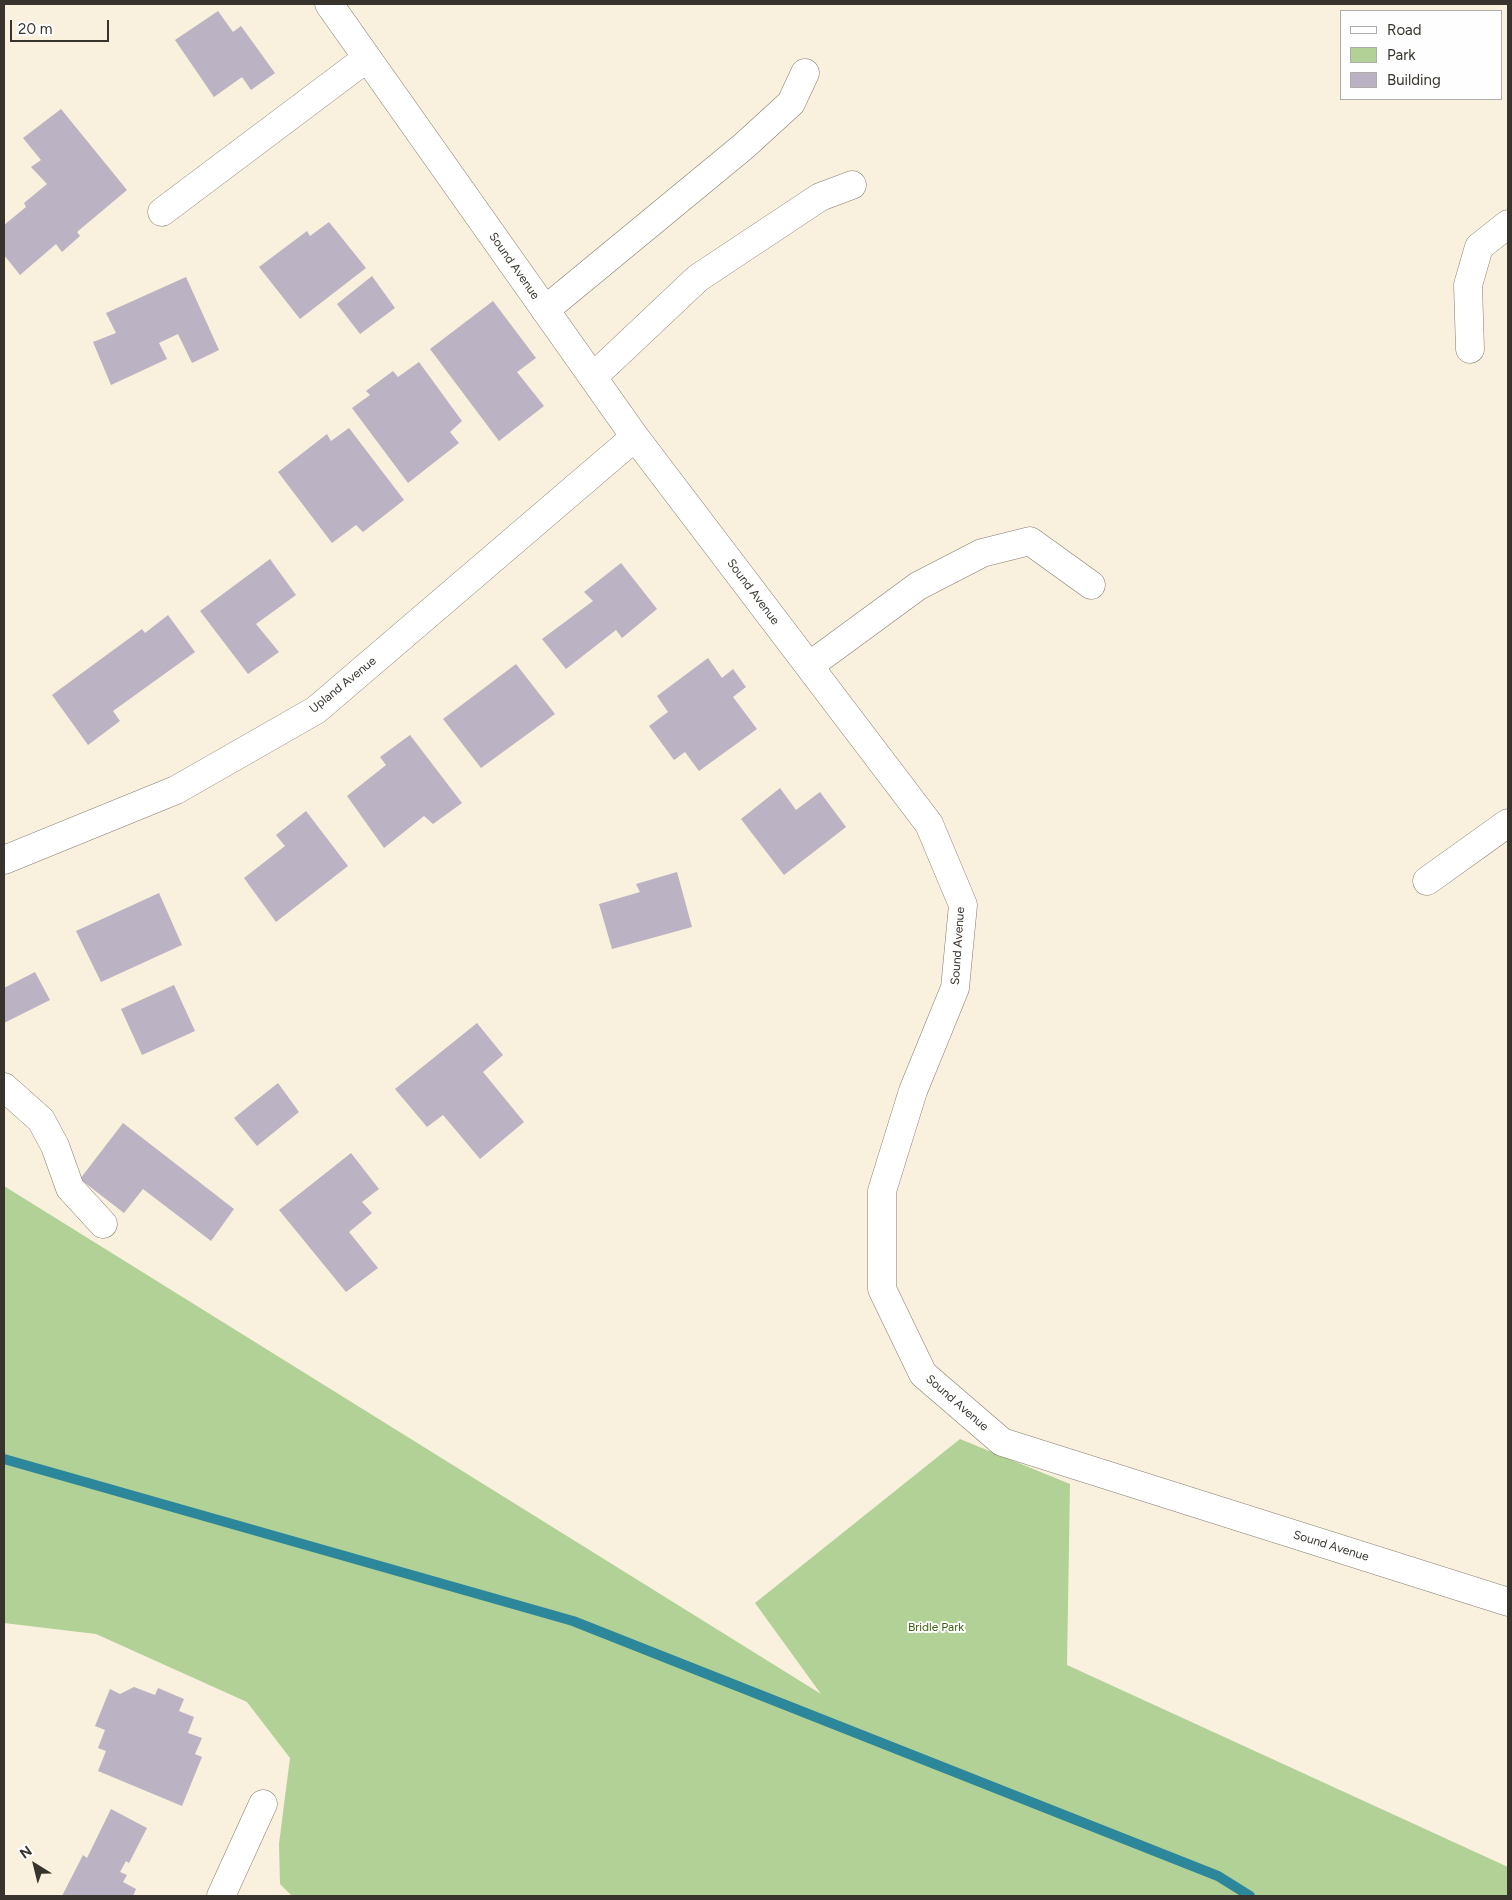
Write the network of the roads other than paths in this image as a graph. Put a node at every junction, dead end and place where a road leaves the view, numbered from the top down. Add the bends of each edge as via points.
1 (330, 4) edge
2 (367, 58) junction
3 (805, 73) dead end
4 (852, 185) dead end
5 (162, 212) dead end
6 (1508, 224) edge
7 (545, 310) junction
8 (1470, 349) dead end
9 (593, 377) junction
10 (635, 437) junction
11 (1091, 585) dead end
12 (809, 666) junction
13 (1508, 822) edge
14 (4, 860) edge
15 (1427, 881) dead end
16 (4, 1087) edge
17 (103, 1224) dead end
18 (1508, 1602) edge
19 (263, 1804) dead end
20 (221, 1896) edge

1 - 2 street, Sound Avenue
2 - 5 street
2 - 7 street, Sound Avenue
3 - 7 street via 791,103 744,146
4 - 9 street via 820,197 698,278
6 - 8 street via 1479,247 1468,285
7 - 9 street, Sound Avenue
9 - 10 street, Sound Avenue
10 - 12 street, Sound Avenue
10 - 14 street, Upland Avenue via 316,710 176,790
11 - 12 street via 1030,540 982,553 918,586
12 - 18 street, Sound Avenue via 930,824 963,905 956,988 913,1091 882,1191 882,1289 923,1374 1002,1442
13 - 15 street
16 - 17 street via 41,1120 55,1146 70,1188
19 - 20 street

